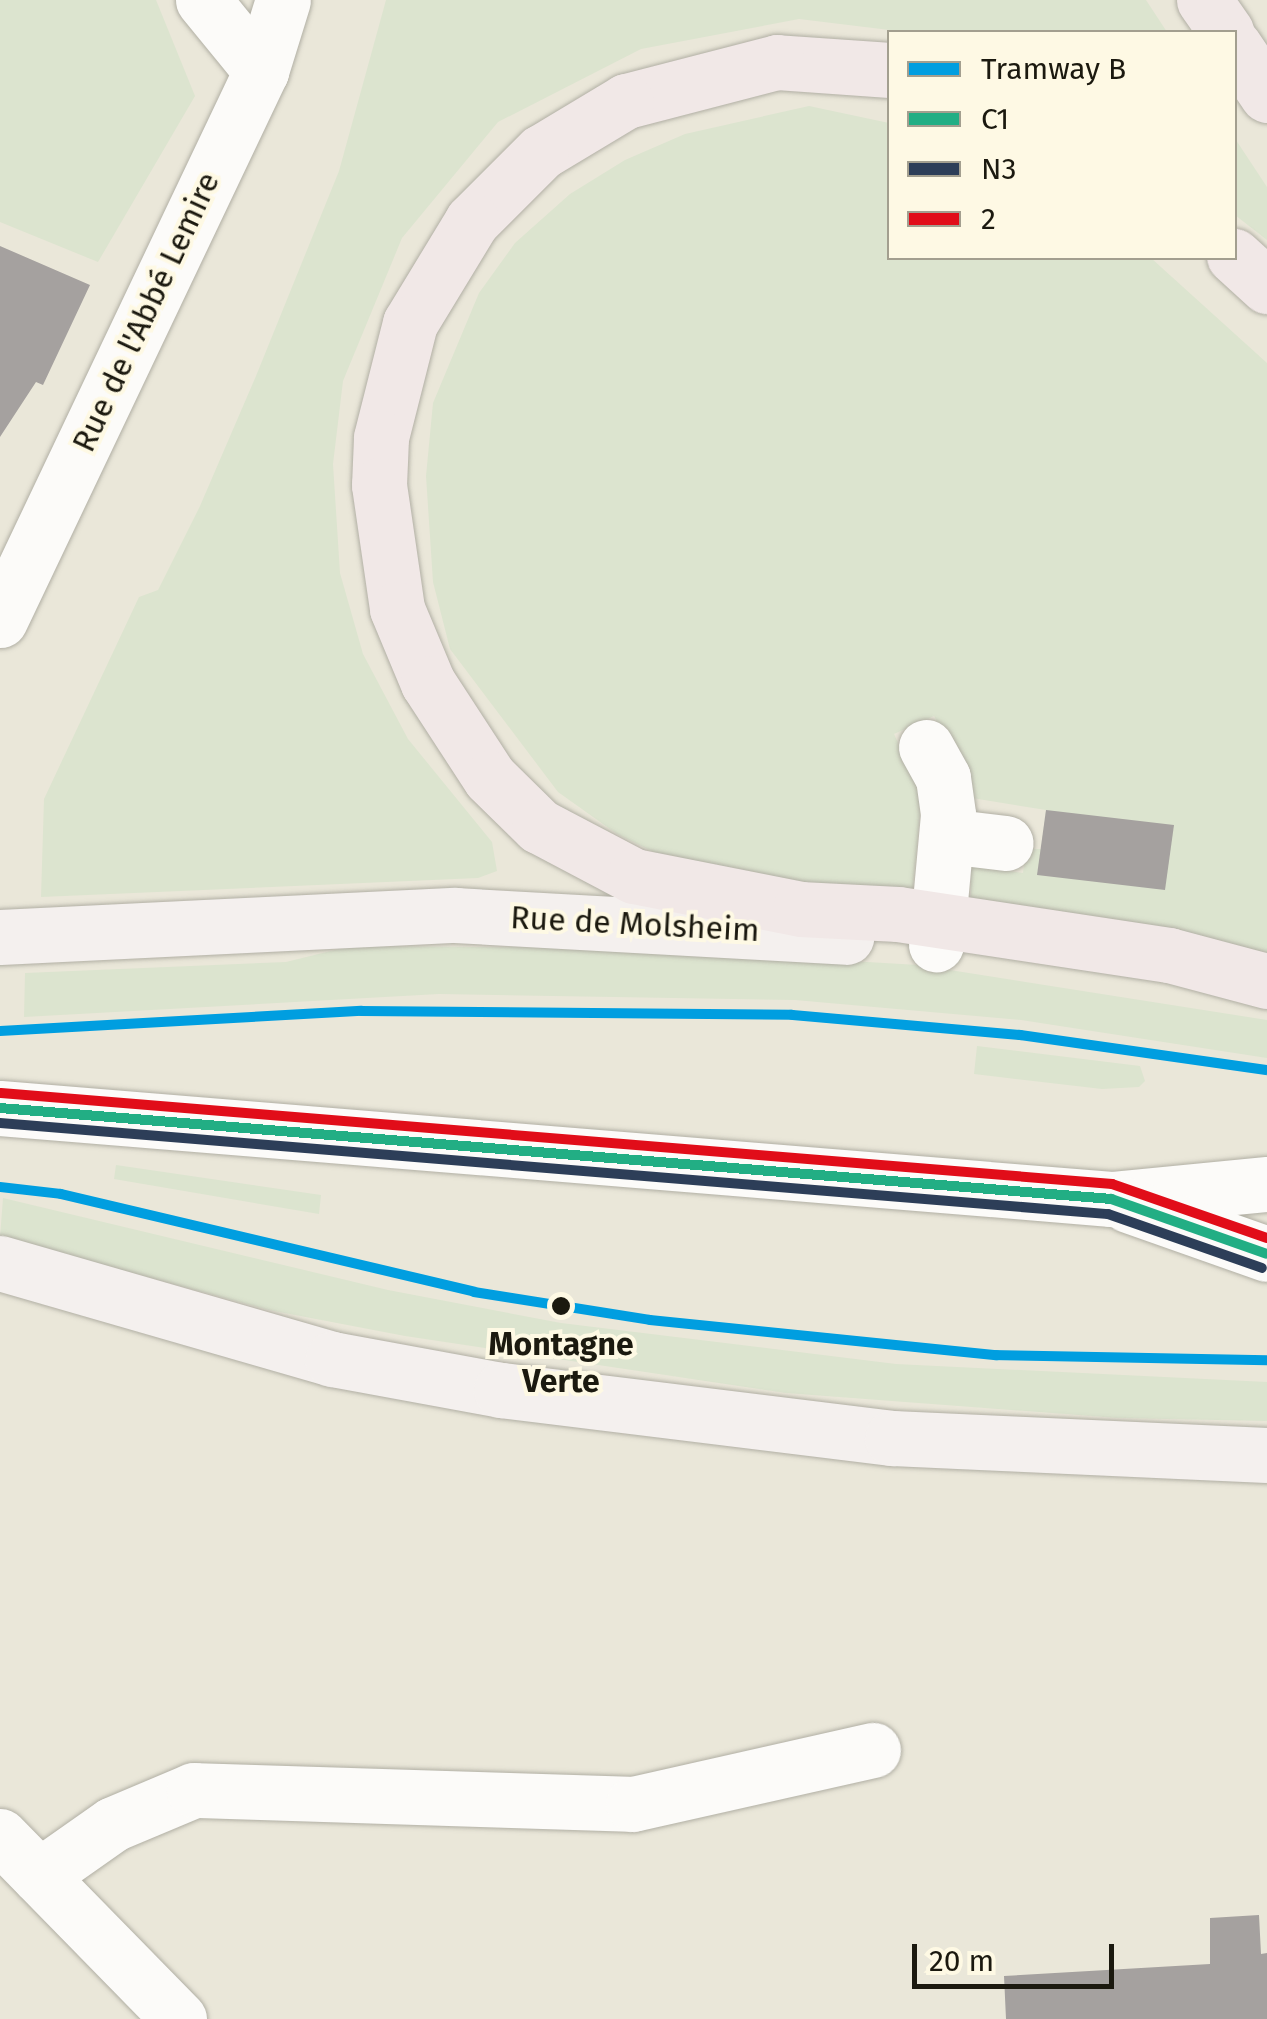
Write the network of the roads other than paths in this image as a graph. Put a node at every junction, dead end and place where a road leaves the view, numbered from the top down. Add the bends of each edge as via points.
1 (203, 0) edge
2 (283, 0) edge
3 (1204, 0) edge
4 (1225, 30) edge
5 (1237, 50) edge
6 (887, 70) edge
7 (260, 71) junction
8 (1267, 94) edge
9 (1237, 259) edge
10 (1267, 286) edge
11 (0, 620) edge
12 (926, 747) dead end
13 (947, 836) junction
14 (1006, 843) dead end
15 (938, 932) junction
16 (0, 937) edge
17 (1267, 980) edge
18 (1267, 990) edge
19 (0, 1108) edge
20 (1267, 1184) edge
21 (1111, 1200) junction
22 (1267, 1254) edge
23 (0, 1262) edge
24 (1267, 1455) edge
25 (873, 1750) dead end
26 (0, 1836) edge
27 (39, 1876) junction
28 (179, 2019) edge

1 - 7 street
2 - 7 street, Rue de l'Abbé Lemire
3 - 4 highway
5 - 8 highway
6 - 15 highway via 776,62 706,76 626,102 541,152 472,221 410,323 390,387 380,485 397,609 428,683 490,778 538,826 634,876
7 - 11 street, Rue de l'Abbé Lemire
9 - 10 highway
12 - 13 street via 943,778
13 - 14 street
13 - 15 street
15 - 16 main road, Rue de Molsheim via 455,915
15 - 17 highway via 1169,955
15 - 18 main road, Rue de Molsheim
19 - 21 street
20 - 21 street
21 - 22 street
23 - 24 main road via 332,1358 726,1422 1052,1448
25 - 27 street via 633,1804 194,1790 113,1824
26 - 27 street
27 - 28 street

